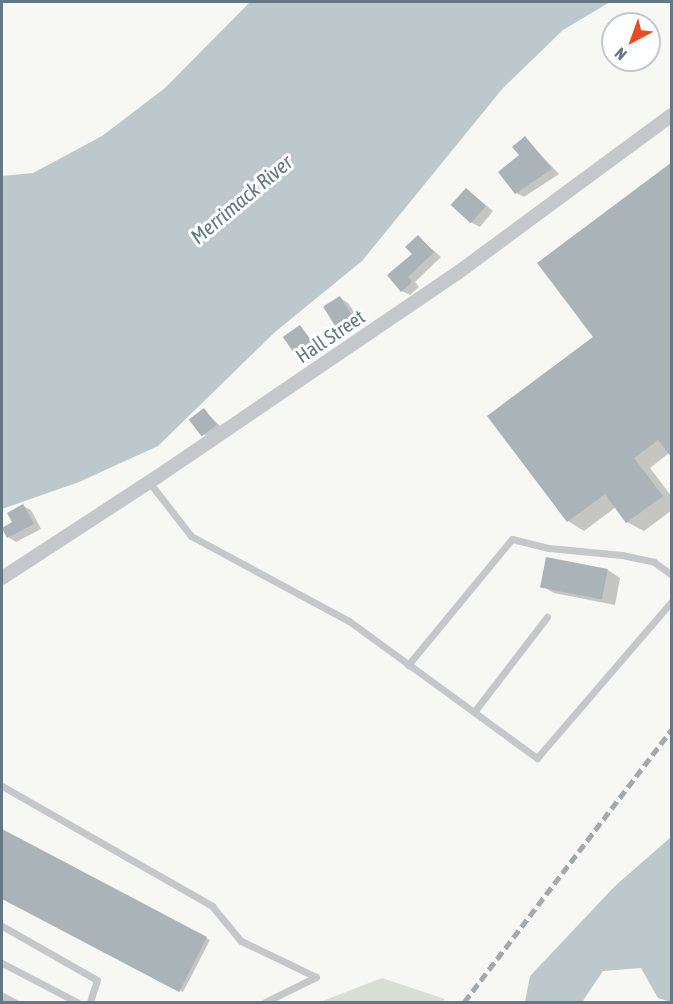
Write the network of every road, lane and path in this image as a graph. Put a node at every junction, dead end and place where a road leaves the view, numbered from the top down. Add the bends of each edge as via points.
1 (672, 115) edge
2 (149, 482) junction
3 (672, 575) edge
4 (2, 578) edge
5 (672, 601) edge
6 (547, 617) dead end
7 (408, 664) junction
8 (474, 712) junction
9 (2, 786) edge
10 (2, 926) edge
11 (2, 963) edge
12 (77, 1002) edge
13 (90, 1002) edge
14 (265, 1002) edge

1 - 2 street, Hall Street via 456,274
2 - 4 street, Hall Street
2 - 7 lane via 191,536 349,621
3 - 7 lane via 654,562 512,539
5 - 8 lane via 537,758
6 - 8 lane
7 - 8 lane
9 - 14 lane via 212,906 242,941 316,977
10 - 13 lane via 97,981
11 - 12 lane

